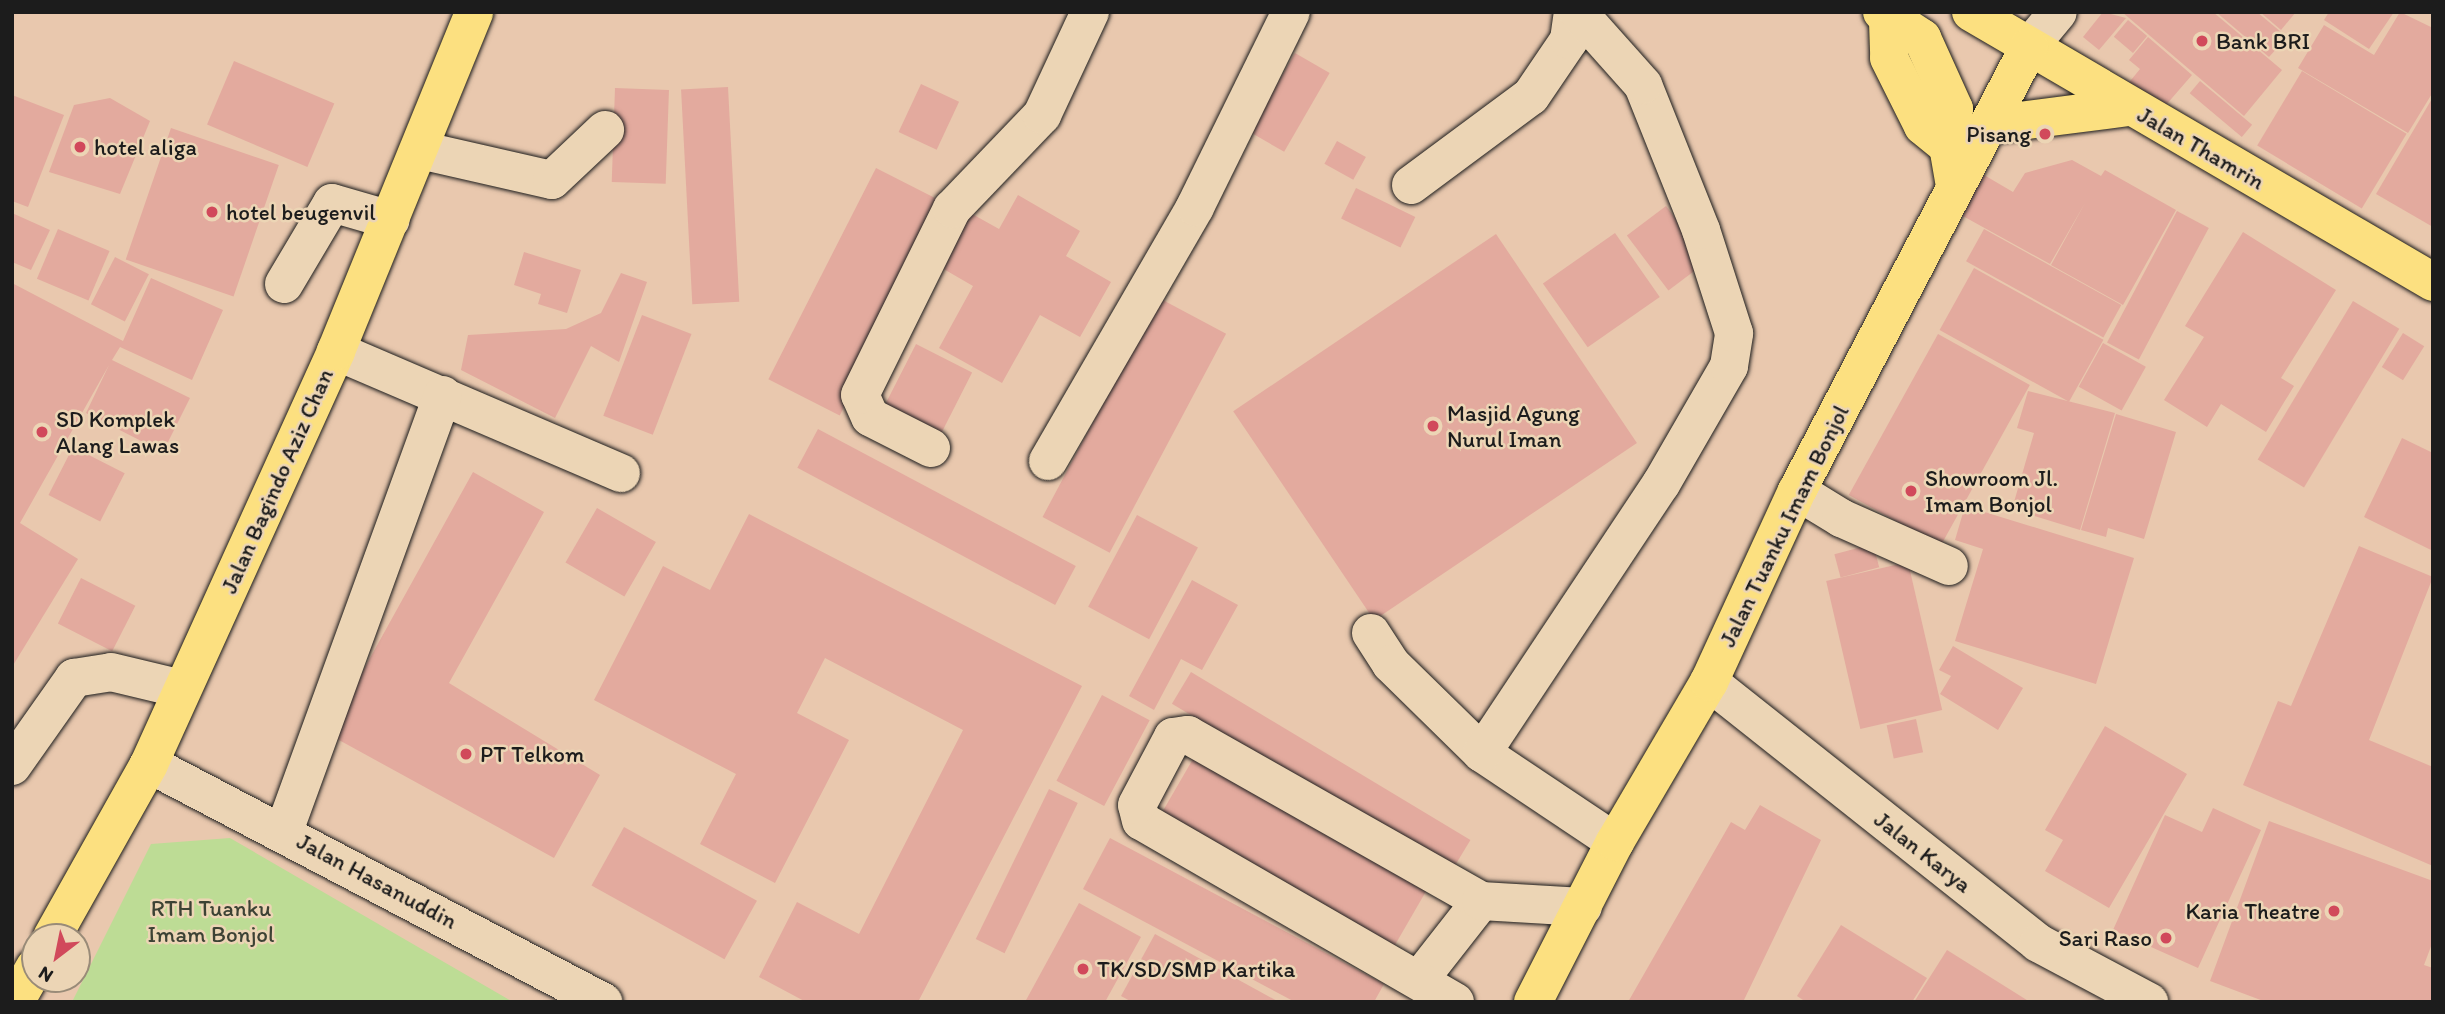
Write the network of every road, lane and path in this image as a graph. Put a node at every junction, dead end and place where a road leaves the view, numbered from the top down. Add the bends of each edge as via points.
1 (474, 12) edge
2 (1090, 12) edge
3 (1291, 12) edge
4 (1576, 12) edge
5 (1971, 12) edge
6 (2058, 12) edge
7 (1885, 17) edge
8 (2029, 47) junction
9 (2129, 107) junction
10 (1988, 125) junction
11 (605, 130) dead end
12 (420, 150) junction
13 (1411, 185) dead end
14 (1955, 186) junction
15 (391, 220) junction
16 (2433, 282) edge
17 (284, 284) dead end
18 (336, 351) junction
19 (443, 395) junction
20 (931, 448) dead end
21 (1048, 461) dead end
22 (621, 473) dead end
23 (1797, 491) junction
24 (1949, 566) dead end
25 (1371, 632) dead end
26 (1709, 682) junction
27 (182, 690) junction
28 (1482, 753) junction
29 (149, 764) junction
30 (12, 766) edge
31 (284, 831) junction
32 (1615, 842) junction
33 (1481, 901) junction
34 (1583, 907) junction
35 (60, 923) edge
36 (1419, 980) junction
37 (210, 1002) edge
38 (243, 1002) edge
39 (603, 1002) edge
40 (1455, 1002) edge
41 (1533, 1002) edge
42 (2150, 1002) edge

1 - 12 main road, Jalan Bagindo Aziz Chan
2 - 20 street via 1042,115 952,209 860,395 870,416
3 - 21 street via 1195,207
4 - 13 street via 1569,40 1531,96
4 - 28 street via 1643,85 1702,230 1732,344 1729,366 1651,500
5 - 8 main road, Jalan Thamrin
6 - 8 street
7 - 14 main road via 1922,38 1954,108 1948,146
8 - 9 main road, Jalan Thamrin
8 - 10 main road, Jalan Tuanku Imam Bonjol
9 - 10 main road
9 - 16 main road, Jalan Thamrin
10 - 14 main road, Jalan Tuanku Imam Bonjol
11 - 12 street via 552,180
12 - 15 main road, Jalan Bagindo Aziz Chan
14 - 23 main road, Jalan Tuanku Imam Bonjol
15 - 17 street via 332,203
15 - 18 main road, Jalan Bagindo Aziz Chan
18 - 19 street
18 - 27 main road, Jalan Bagindo Aziz Chan
19 - 22 street
19 - 31 street
23 - 24 street via 1840,518
23 - 26 main road, Jalan Tuanku Imam Bonjol
25 - 28 street via 1391,664
26 - 32 main road, Jalan Tuanku Imam Bonjol
26 - 42 street, Jalan Karya via 2038,943
27 - 29 main road, Jalan Bagindo Aziz Chan
27 - 30 street via 111,672 74,678
28 - 32 street
29 - 31 street, Jalan Hasanuddin
29 - 35 main road, Jalan Bagindo Aziz Chan
31 - 39 street, Jalan Hasanuddin
32 - 34 main road, Jalan Tuanku Imam Bonjol
33 - 34 street
33 - 36 street
33 - 36 street via 1188,735 1173,737 1136,805 1141,821
34 - 41 main road, Jalan Tuanku Imam Bonjol
36 - 40 street
37 - 38 path

